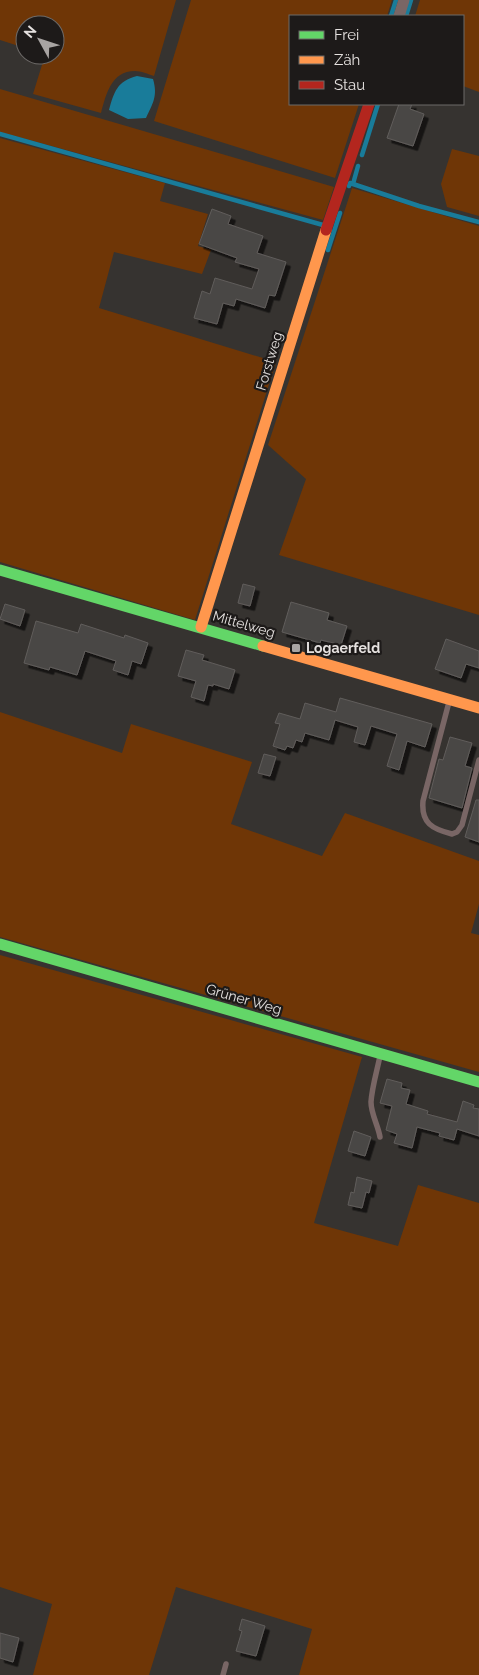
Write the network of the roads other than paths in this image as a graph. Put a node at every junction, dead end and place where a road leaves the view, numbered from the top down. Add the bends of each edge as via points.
1 (404, 0) edge
2 (399, 15) edge
3 (369, 105) edge
4 (0, 570) edge
5 (201, 628) junction
6 (450, 700) junction
7 (479, 708) edge
8 (479, 760) edge
9 (0, 944) edge
10 (380, 1054) junction
11 (479, 1082) edge
12 (380, 1137) dead end
13 (226, 1664) dead end
14 (223, 1675) edge

1 - 2 street
3 - 5 street, Forstweg via 326,229
4 - 5 street, Mittelweg
5 - 6 street, Mittelweg
6 - 7 street, Mittelweg
6 - 8 lane via 423,801 423,817 427,823 444,832 457,832 466,814
9 - 10 street, Grüner Weg
10 - 11 street, Grüner Weg
10 - 12 lane via 371,1102
13 - 14 lane

